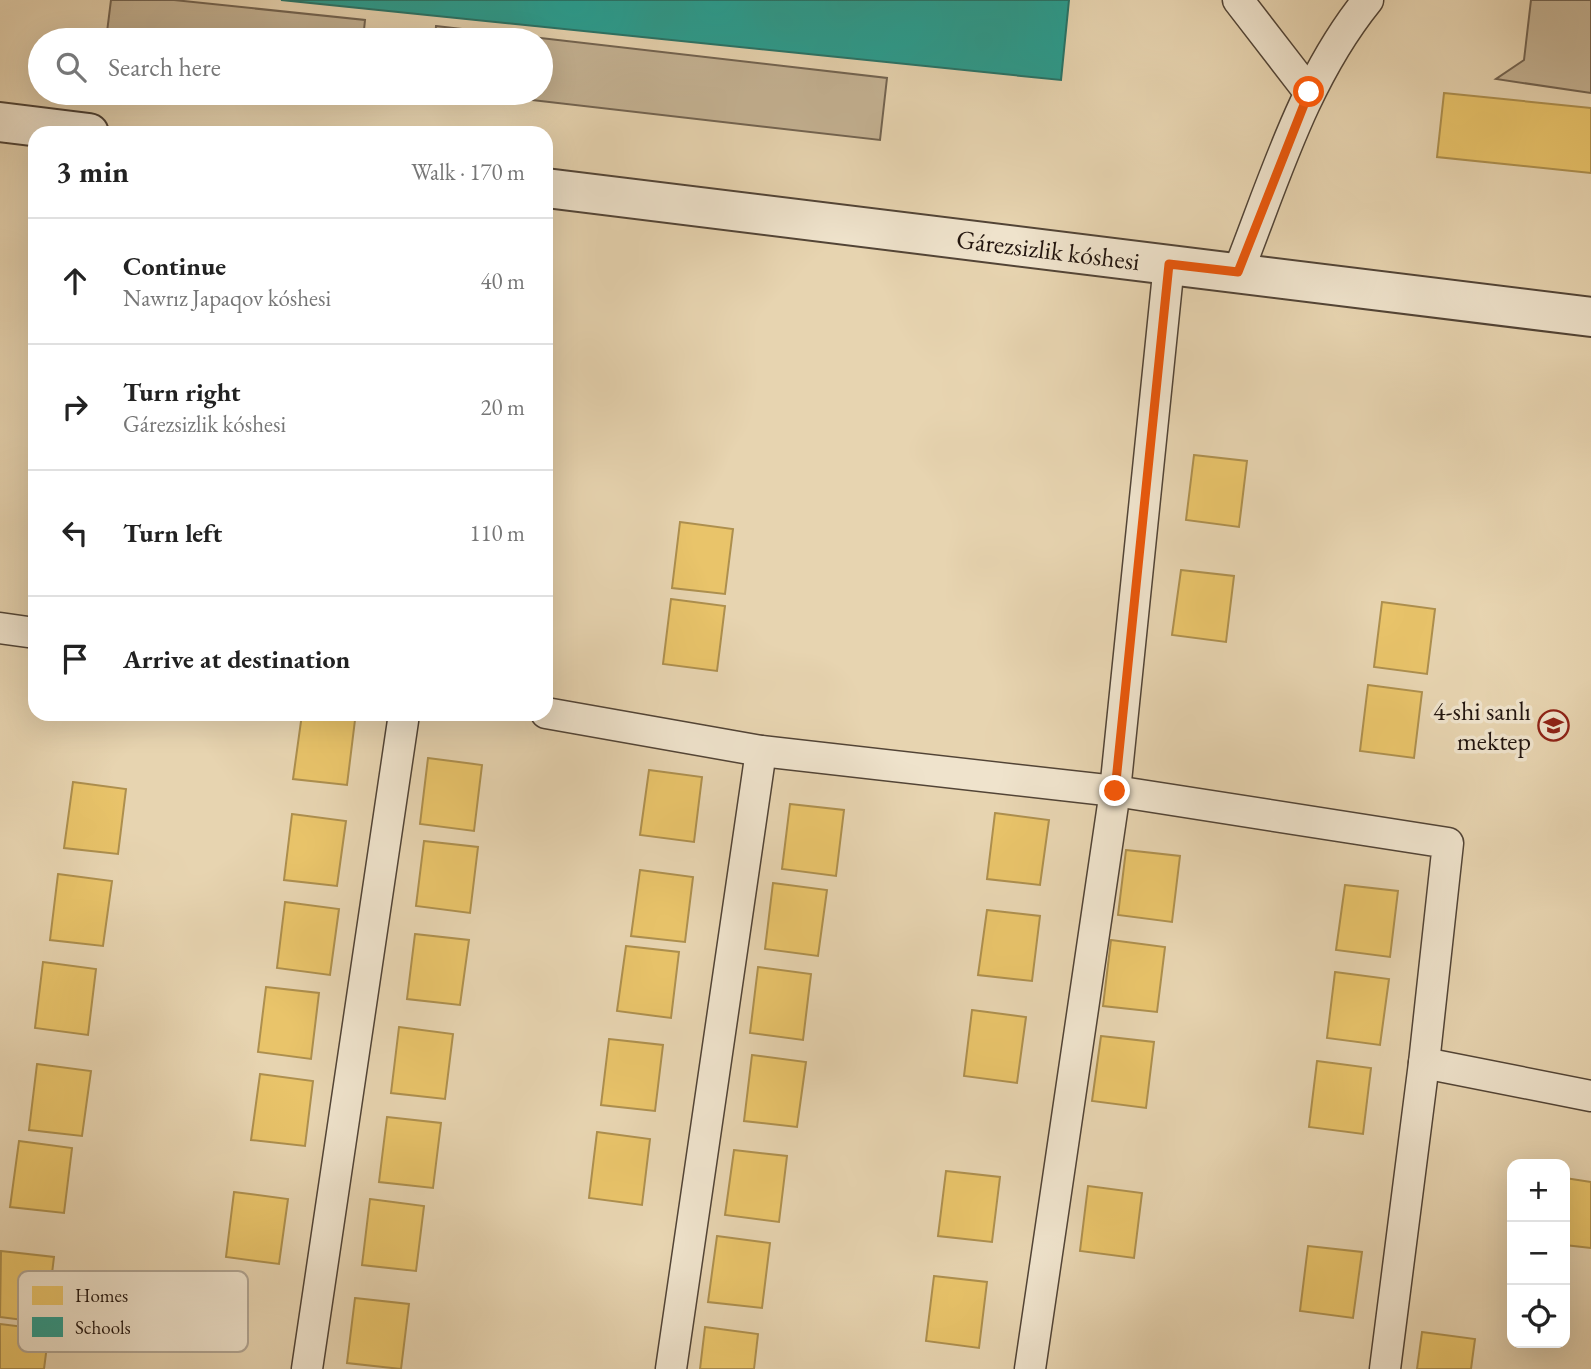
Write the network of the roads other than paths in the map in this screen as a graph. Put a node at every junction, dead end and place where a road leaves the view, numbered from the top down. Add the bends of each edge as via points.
1 (1238, 0) edge
2 (1368, 0) edge
3 (1309, 92) junction
4 (0, 122) edge
5 (32, 126) edge
6 (553, 189) edge
7 (1169, 264) junction
8 (1238, 272) junction
9 (1591, 317) edge
10 (0, 628) edge
11 (28, 632) edge
12 (553, 714) edge
13 (403, 721) edge
14 (761, 751) junction
15 (1115, 791) junction
16 (1424, 1063) junction
17 (1591, 1096) edge
18 (307, 1369) edge
19 (671, 1369) edge
20 (1030, 1369) edge
21 (1385, 1369) edge

1 - 3 street
2 - 3 street
3 - 8 street
4 - 5 street
6 - 7 street, Gárezsizlik kóshesi
7 - 8 street, Gárezsizlik kóshesi
7 - 15 street
8 - 9 street, Gárezsizlik kóshesi
10 - 11 street
12 - 14 street
13 - 18 street
14 - 15 street
14 - 19 street
15 - 16 street via 1448,843
15 - 20 street
16 - 17 street
16 - 21 street

